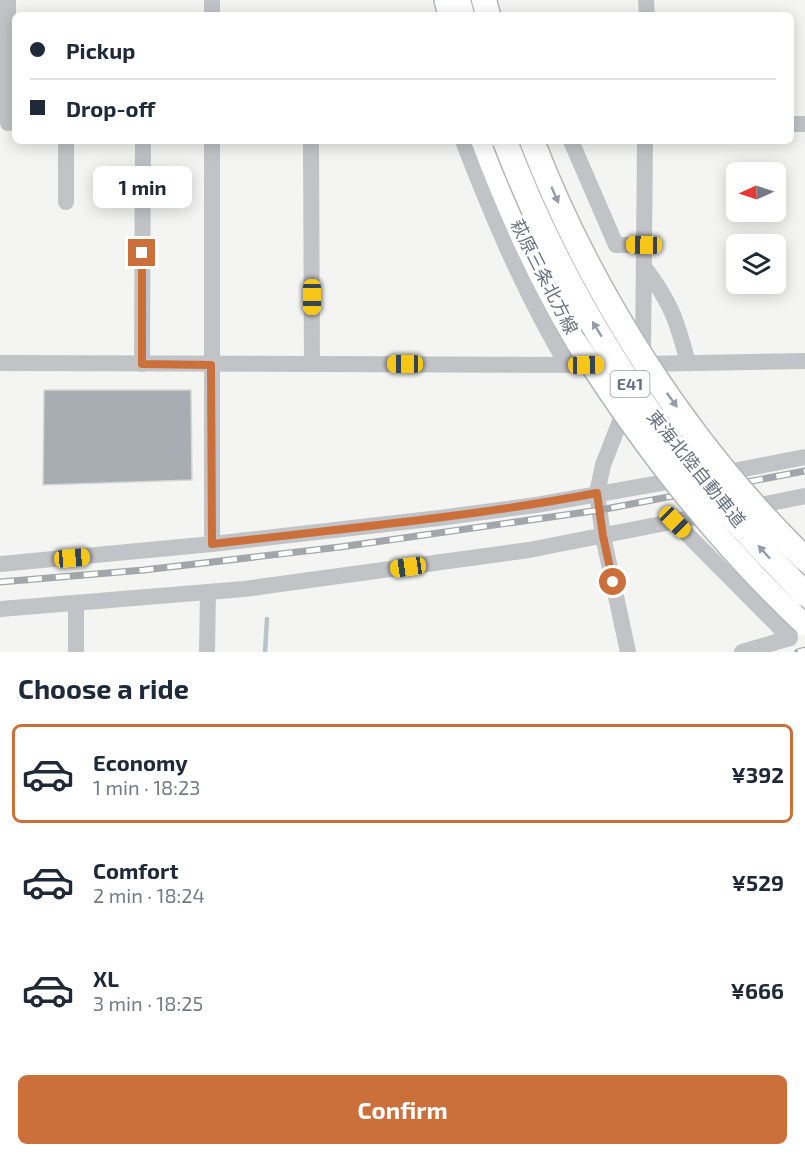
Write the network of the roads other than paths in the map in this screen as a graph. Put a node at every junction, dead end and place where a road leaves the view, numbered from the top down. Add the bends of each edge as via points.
1 (8, 0) edge
2 (486, 0) edge
3 (496, 12) edge
4 (4, 43) edge
5 (8, 123) edge
6 (66, 144) edge
7 (143, 144) edge
8 (212, 144) edge
9 (311, 144) edge
10 (464, 144) edge
11 (483, 144) edge
12 (506, 144) edge
13 (533, 144) edge
14 (572, 144) edge
15 (645, 144) edge
16 (66, 202) dead end
17 (644, 245) junction
18 (644, 267) junction
19 (805, 361) edge
20 (0, 363) edge
21 (688, 363) junction
22 (142, 364) junction
23 (312, 364) junction
24 (642, 364) junction
25 (211, 365) junction
26 (567, 365) junction
27 (805, 457) edge
28 (597, 493) junction
29 (805, 496) edge
30 (675, 522) junction
31 (603, 536) junction
32 (212, 544) junction
33 (805, 559) edge
34 (0, 564) edge
35 (208, 592) junction
36 (805, 594) edge
37 (76, 603) junction
38 (0, 609) edge
39 (800, 632) edge
40 (76, 652) edge
41 (207, 652) edge
42 (628, 652) edge
43 (742, 652) edge

1 - 4 street
2 - 3 street
4 - 5 street
6 - 16 street
7 - 22 street
8 - 25 street
9 - 23 street
10 - 26 street via 514,265
11 - 39 main road, 萩原三条北方線, bridge via 537,268 577,343 691,504
36 -> 12 highway, 東海北陸自動車道 / E41, bridge via 720,503 629,383 547,240
13 -> 33 highway, 東海北陸自動車道 / E41, bridge via 570,229 650,370 744,494
14 - 17 street via 616,244
15 - 17 street
17 - 18 street
18 - 21 street via 663,291 678,322
18 - 24 street
19 - 21 street
20 - 22 street
21 - 24 street
22 - 25 street
23 - 25 street
23 - 26 street
24 - 26 street
24 - 28 street via 603,465
25 - 32 street
27 - 28 street
28 - 31 street
28 - 32 street via 536,505
29 - 30 street
30 - 31 street
30 - 39 street
31 - 35 street via 529,550
31 - 42 street
32 - 34 street
35 - 37 street
35 - 41 street
37 - 38 street
37 - 40 street
39 - 43 street

